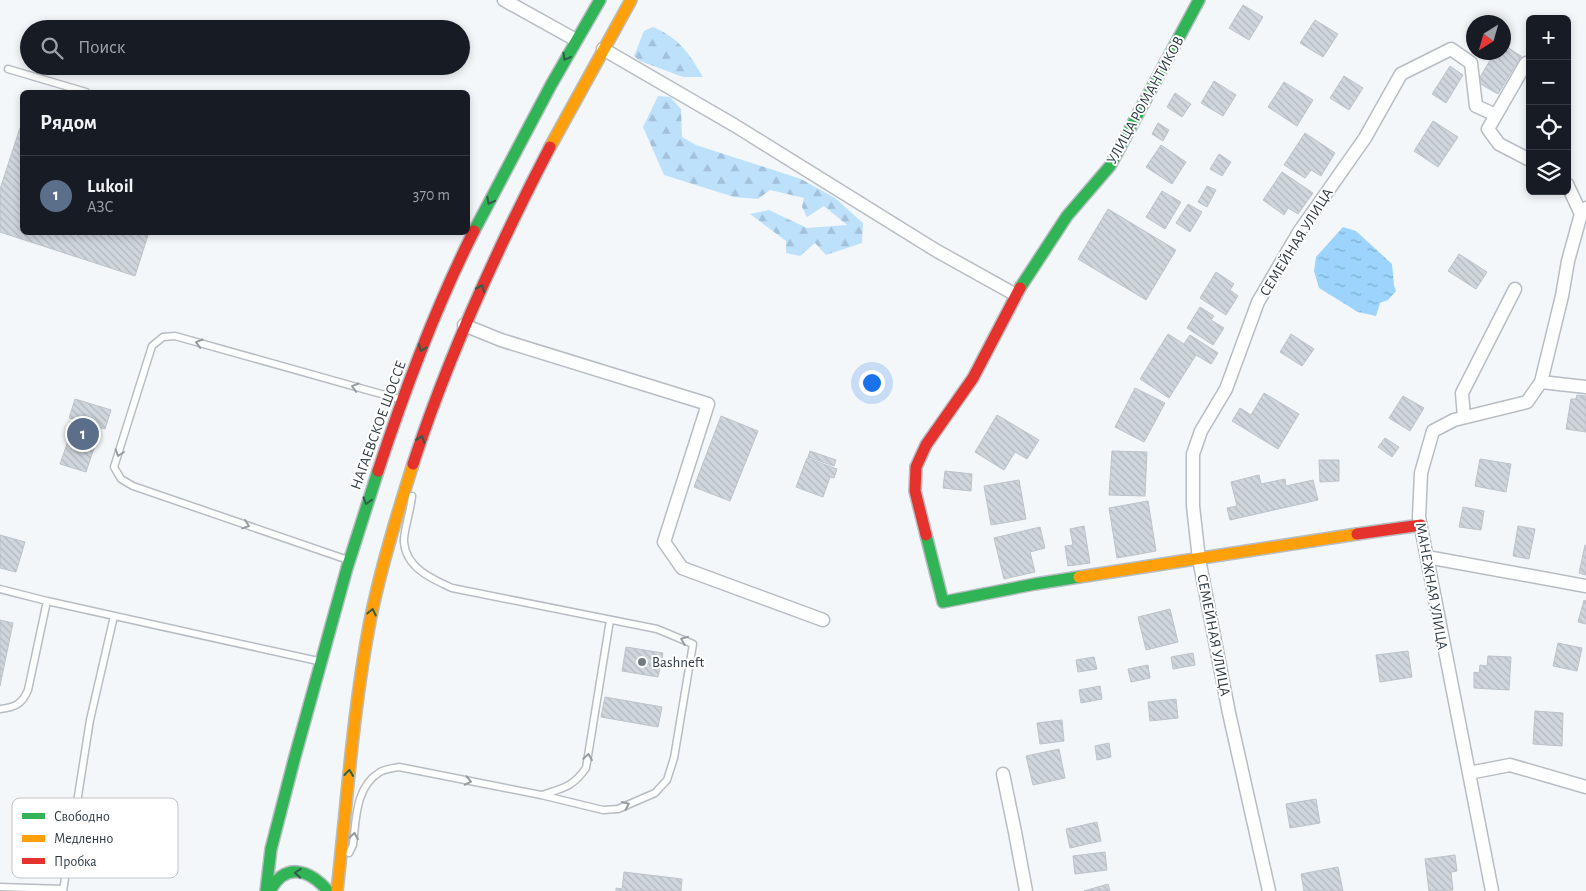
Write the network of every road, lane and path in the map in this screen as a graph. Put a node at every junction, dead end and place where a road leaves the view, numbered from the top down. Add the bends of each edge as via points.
1 (504, 0) edge
2 (600, 0) edge
3 (631, 0) edge
4 (1199, 0) edge
5 (576, 40) junction
6 (602, 49) junction
7 (1526, 63) dead end
8 (8, 70) dead end
9 (20, 73) edge
10 (26, 75) edge
11 (79, 90) edge
12 (1496, 116) junction
13 (1526, 158) edge
14 (1571, 190) edge
15 (1584, 211) edge
16 (470, 234) edge
17 (470, 235) edge
18 (1515, 289) dead end
19 (1016, 295) junction
20 (464, 325) junction
21 (1541, 382) junction
22 (1586, 387) edge
23 (402, 400) junction
24 (1464, 417) junction
25 (414, 460) junction
26 (1421, 525) junction
27 (1427, 557) junction
28 (1199, 559) junction
29 (348, 560) junction
30 (1586, 586) edge
31 (0, 589) edge
32 (46, 601) junction
33 (114, 616) junction
34 (610, 620) junction
35 (823, 620) dead end
36 (320, 662) junction
37 (0, 709) edge
38 (1469, 773) junction
39 (1003, 774) dead end
40 (1586, 787) edge
41 (541, 795) junction
42 (78, 798) edge
43 (337, 886) edge
44 (0, 887) edge
45 (63, 890) edge
46 (266, 891) edge
47 (270, 891) edge
48 (328, 891) edge
49 (1026, 891) edge
50 (1269, 891) edge
51 (1492, 891) edge

1 - 5 street
2 - 5 main road, НАГАЕВСКОЕ ШОССЕ
3 - 6 main road
4 - 19 main road, УЛИЦА РОМАНТИКОВ via 1110,166 1066,216
5 -> 16 main road, НАГАЕВСКОЕ ШОССЕ
6 - 19 street via 734,125 937,251
20 -> 6 main road via 503,237
7 - 12 street
8 - 9 lane
10 - 11 lane
12 - 13 street via 1488,129 1498,144
12 - 28 street, СЕМЕЙНАЯ УЛИЦА via 1476,106 1471,64 1451,49 1401,74 1365,138 1299,232 1258,302 1226,389 1201,431 1193,454 1193,506
14 - 15 street
15 - 21 street, МАНЕЖНАЯ УЛИЦА via 1568,261
17 -> 23 main road, НАГАЕВСКОЕ ШОССЕ
18 - 24 street via 1462,393
19 - 28 main road, УЛИЦА РОМАНТИКОВ via 973,378 926,445 916,467 915,491 943,602 1035,584
25 -> 20 main road
20 - 35 street via 501,340 708,404 664,542 682,568
21 - 22 street
21 - 24 street, МАНЕЖНАЯ УЛИЦА via 1527,402
23 -> 29 main road, НАГАЕВСКОЕ ШОССЕ
23 -> 29 lane via 175,336 163,337 152,346 114,467 121,479 133,486
24 - 26 street, МАНЕЖНАЯ УЛИЦА via 1433,431 1421,473
25 - 34 lane via 411,509 404,542 407,555 417,568 452,588
43 -> 25 main road via 359,689 370,623
26 - 27 street, МАНЕЖНАЯ УЛИЦА
26 - 28 main road
27 - 30 street
27 - 38 street, МАНЕЖНАЯ УЛИЦА
28 - 50 street, СЕМЕЙНАЯ УЛИЦА
29 - 36 main road, НАГАЕВСКОЕ ШОССЕ
31 - 32 lane
32 - 33 lane
32 - 37 lane via 28,690 23,701
33 - 36 lane
33 - 42 lane via 90,720
41 -> 34 lane via 570,786 586,768
41 -> 34 lane via 603,810 618,809 655,793 667,780 674,758 693,644 657,629
36 - 46 main road, НАГАЕВСКОЕ ШОССЕ via 271,848
38 - 40 street via 1510,765
38 - 51 street, МАНЕЖНАЯ УЛИЦА
39 - 49 street
43 -> 41 lane via 353,845 360,794 381,771 399,767
44 - 45 lane
48 -> 47 main road via 320,881 301,871 282,875

